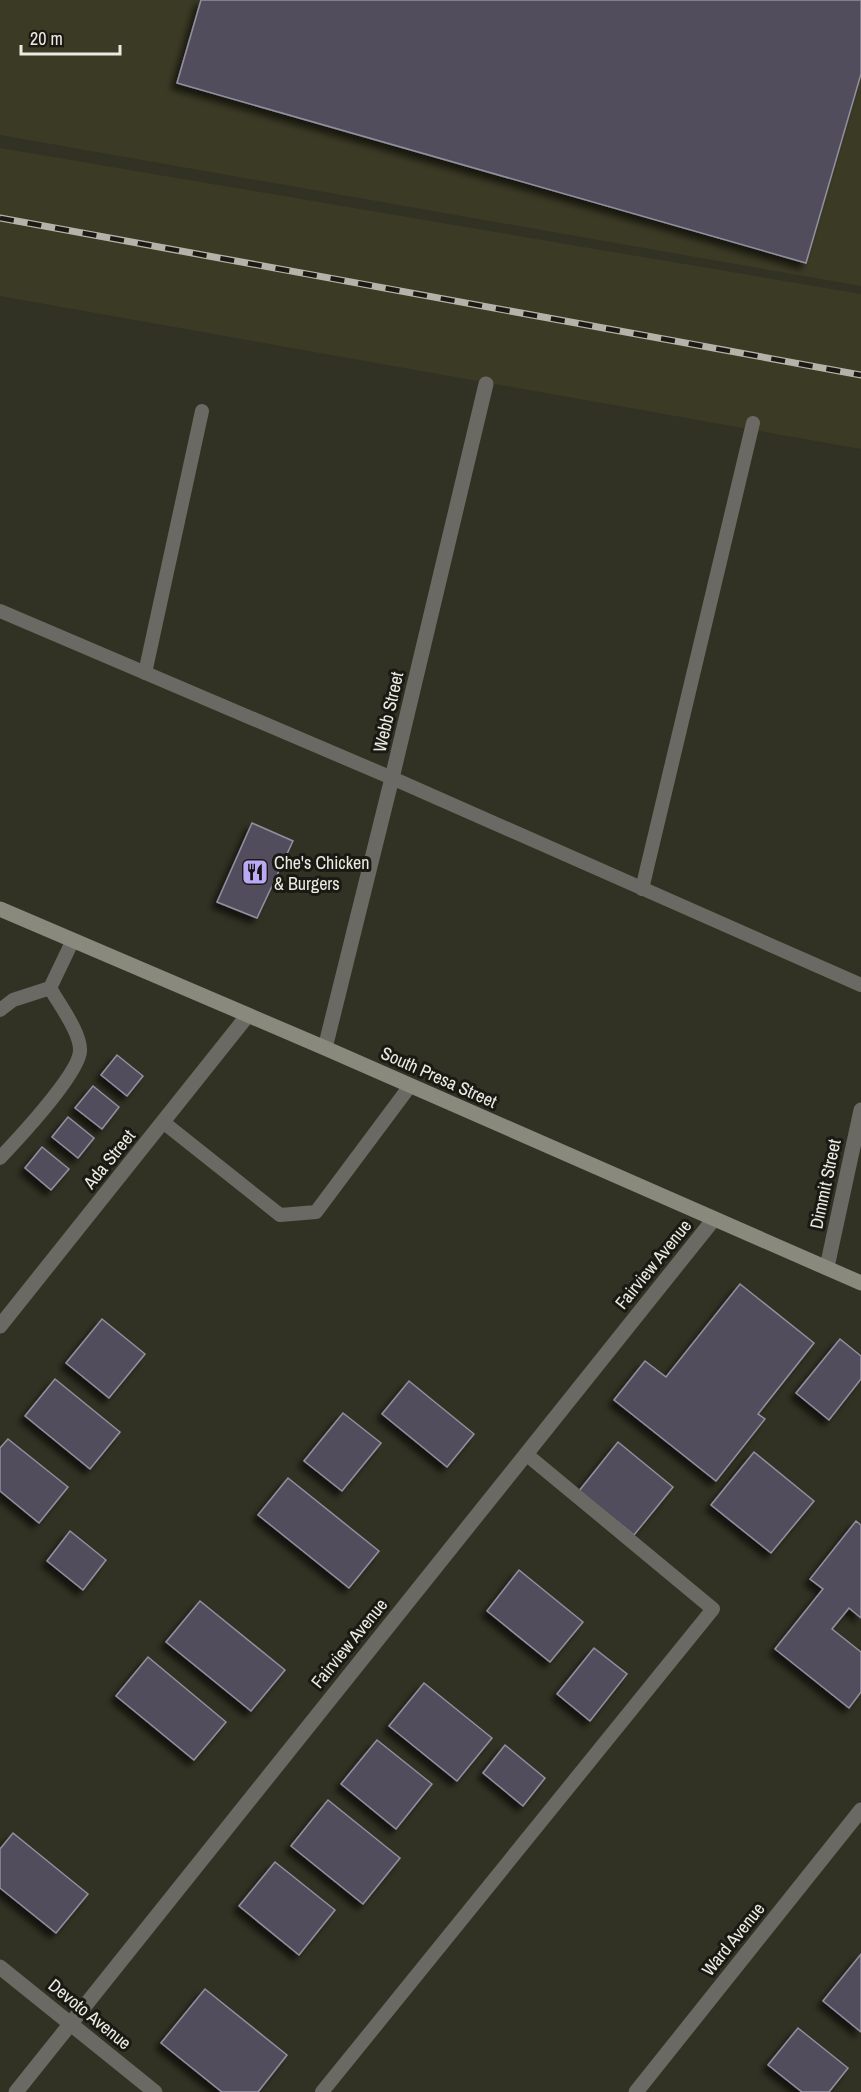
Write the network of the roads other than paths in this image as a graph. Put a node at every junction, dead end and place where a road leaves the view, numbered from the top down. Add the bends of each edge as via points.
1 (486, 384) dead end
2 (202, 411) dead end
3 (753, 423) dead end
4 (0, 611) edge
5 (145, 673) junction
6 (392, 778) junction
7 (642, 889) junction
8 (0, 909) edge
9 (73, 940) junction
10 (861, 985) edge
11 (50, 988) junction
12 (0, 1010) edge
13 (248, 1015) junction
14 (325, 1048) junction
15 (410, 1086) junction
16 (861, 1110) edge
17 (163, 1122) junction
18 (0, 1158) edge
19 (714, 1219) junction
20 (826, 1267) junction
21 (861, 1283) edge
22 (0, 1326) edge
23 (526, 1454) junction
24 (861, 1810) edge
25 (0, 1967) edge
26 (71, 2024) junction
27 (16, 2092) edge
28 (155, 2092) edge
29 (322, 2092) edge
30 (636, 2092) edge

1 - 6 street, Webb Street
2 - 5 lane
3 - 7 lane
4 - 5 lane
5 - 6 lane
6 - 7 lane
6 - 14 street, Webb Street
7 - 10 lane
8 - 9 main road, South Presa Street
9 - 11 lane
9 - 13 main road, South Presa Street
11 - 12 lane via 13,1000
11 - 18 lane via 75,1031 80,1051 69,1076
13 - 14 main road, South Presa Street
13 - 17 street, Ada Street
14 - 15 main road, South Presa Street
15 - 17 lane via 316,1212 280,1215
15 - 19 main road, South Presa Street
16 - 20 street, Dimmit Street
17 - 22 street, Ada Street
19 - 20 main road, South Presa Street
19 - 23 street, Fairview Avenue
20 - 21 main road, South Presa Street
23 - 26 street, Fairview Avenue
23 - 29 lane via 713,1609
24 - 30 street, Ward Avenue
25 - 26 street, Devoto Avenue
26 - 27 street, Fairview Avenue
26 - 28 street, Devoto Avenue

